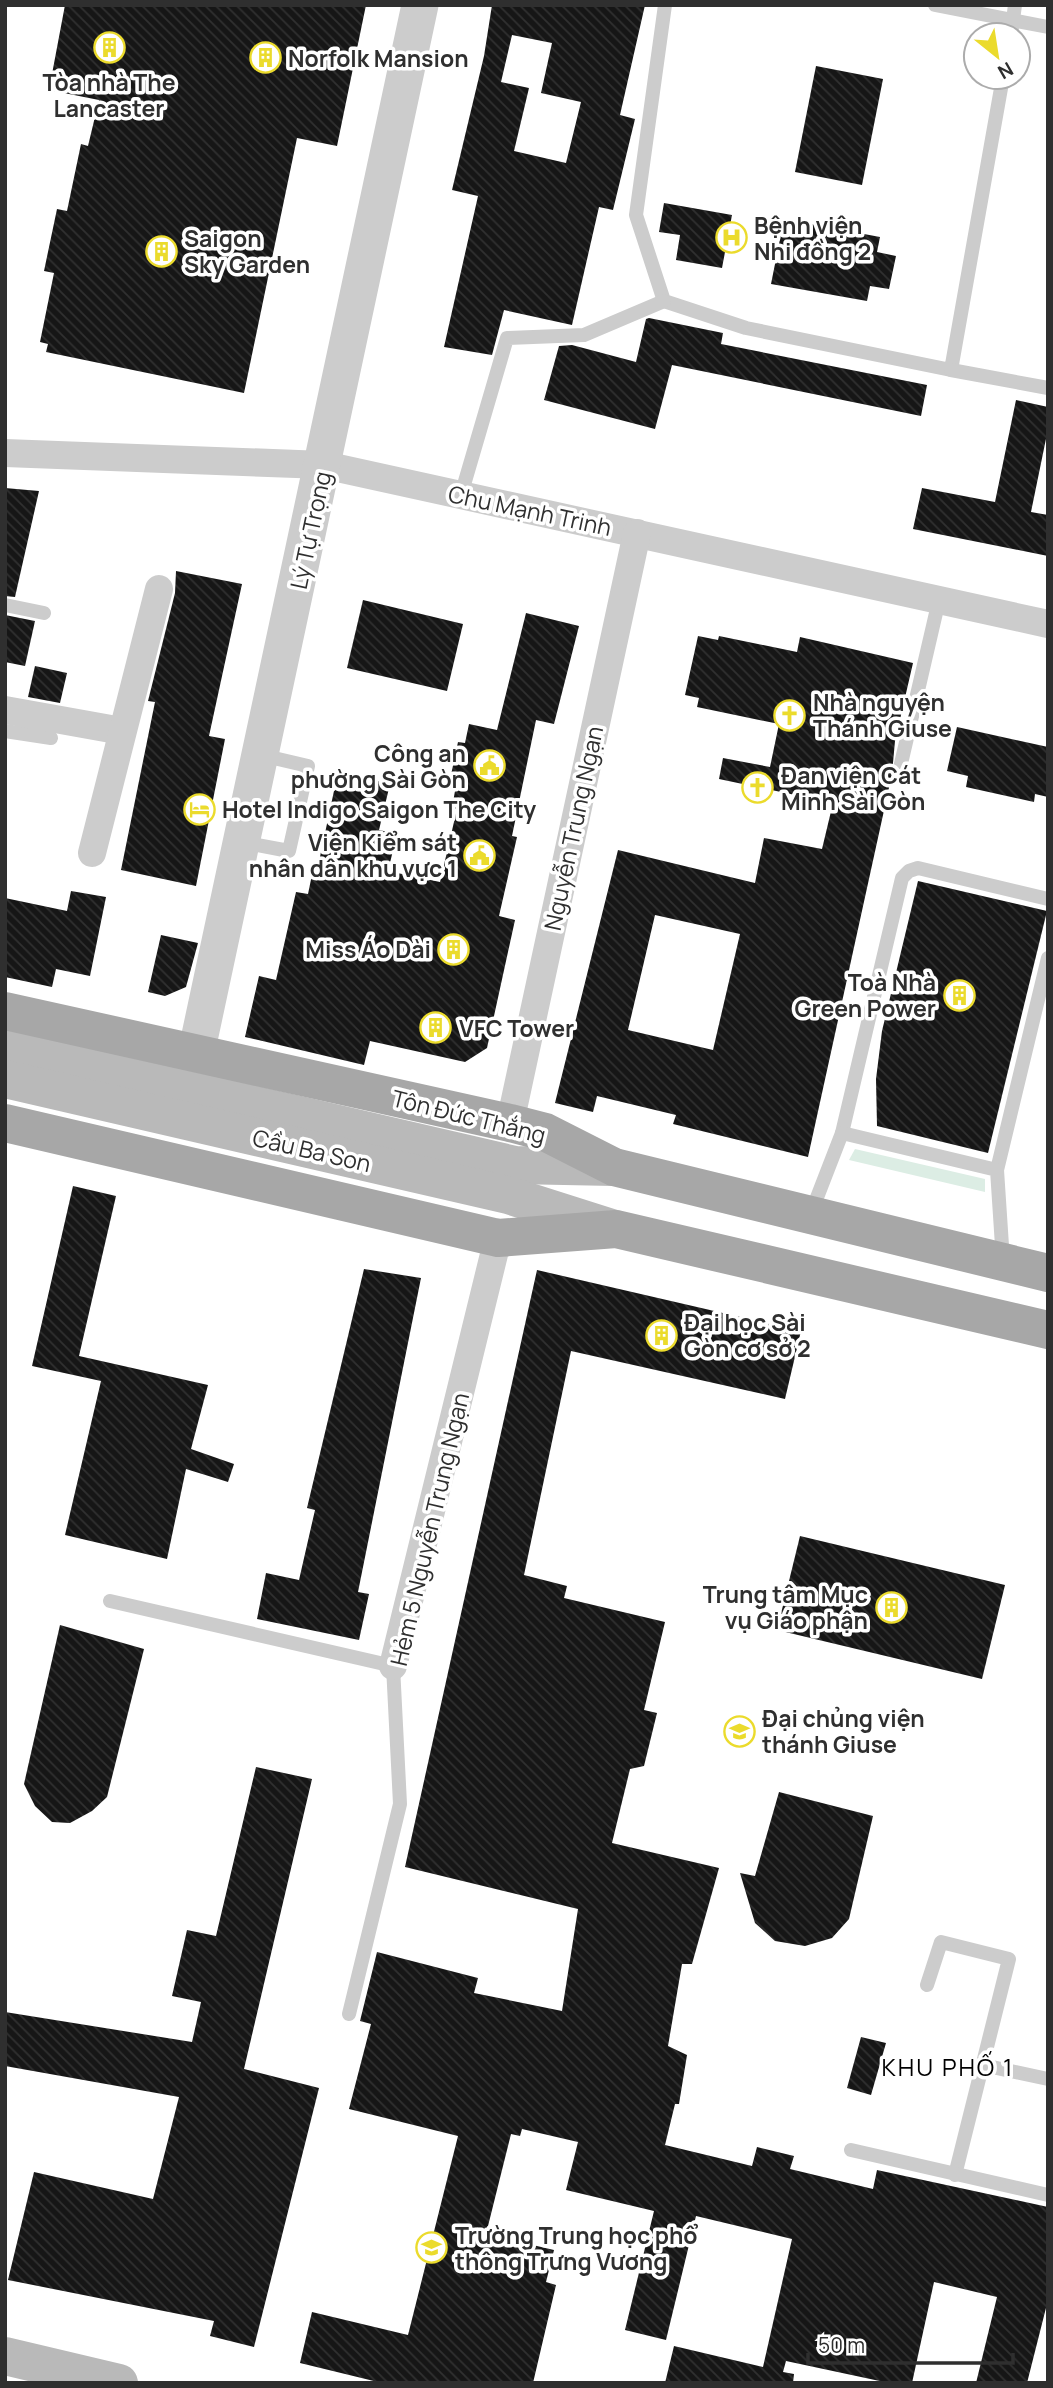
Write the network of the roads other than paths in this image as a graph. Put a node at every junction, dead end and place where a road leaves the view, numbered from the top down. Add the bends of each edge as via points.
1 (420, 5) edge
2 (665, 5) edge
3 (935, 5) edge
4 (989, 21) edge
5 (1001, 91) edge
6 (664, 301) junction
7 (951, 370) junction
8 (1048, 388) edge
9 (5, 453) edge
10 (324, 465) junction
11 (461, 495) junction
12 (637, 533) junction
13 (159, 589) dead end
14 (939, 600) junction
15 (5, 605) edge
16 (44, 613) dead end
17 (1048, 624) edge
18 (5, 710) edge
19 (5, 731) edge
20 (122, 731) junction
21 (51, 738) dead end
22 (261, 755) junction
23 (900, 768) dead end
24 (242, 842) junction
25 (92, 853) dead end
26 (1048, 899) edge
27 (1048, 958) edge
28 (5, 1011) edge
29 (5, 1047) edge
30 (196, 1054) junction
31 (5, 1079) edge
32 (5, 1123) edge
33 (510, 1123) junction
34 (842, 1133) junction
35 (614, 1167) junction
36 (997, 1170) junction
37 (512, 1180) junction
38 (810, 1217) junction
39 (616, 1229) junction
40 (498, 1238) junction
41 (1003, 1262) junction
42 (1048, 1273) edge
43 (1048, 1330) edge
44 (110, 1601) dead end
45 (393, 1665) junction
46 (927, 1985) dead end
47 (349, 2014) dead end
48 (984, 2065) junction
49 (1048, 2079) edge
50 (851, 2150) dead end
51 (955, 2175) junction
52 (1048, 2195) edge
53 (5, 2356) edge
54 (118, 2383) edge

1 - 10 street, Lý Tự Trọng
2 - 6 lane via 636,215
3 - 4 lane
5 - 7 lane
6 - 7 lane via 746,328
6 - 11 lane via 584,335 508,338
7 - 8 lane
9 - 10 street, Chu Mạnh Trinh
10 - 11 street, Chu Mạnh Trinh
10 - 22 street, Lý Tự Trọng
11 - 12 street, Chu Mạnh Trinh
12 - 14 street, Chu Mạnh Trinh
12 - 33 street, Nguyễn Trung Ngạn
13 - 20 street
14 - 17 street, Chu Mạnh Trinh
14 - 23 lane
15 - 16 lane
18 - 20 street
19 - 21 lane
20 - 25 street
22 - 24 street, Lý Tự Trọng
22 - 24 lane via 308,766 289,851
24 - 30 street, Lý Tự Trọng
26 - 34 lane via 918,868 909,870 902,878
27 - 36 lane
28 - 30 main road, Tôn Đức Thắng
29 - 37 main road, Cầu Ba Son
30 - 33 main road, Tôn Đức Thắng
31 - 37 main road, Cầu Ba Son
32 - 40 main road
33 - 35 main road, Tôn Đức Thắng via 545,1132
34 - 36 lane
34 - 38 lane
35 - 37 main road, Cầu Ba Son
35 - 38 main road, Tôn Đức Thắng
36 - 41 lane
37 - 39 main road, Cầu Ba Son
38 - 41 main road, Tôn Đức Thắng
39 - 40 main road
39 - 43 main road
40 - 45 street, Hẻm 5 Nguyễn Trung Ngạn
41 - 42 main road, Tôn Đức Thắng
44 - 45 lane
45 - 47 lane, Hẻm 5 Nguyễn Trung Ngạn via 400,1804
46 - 48 lane via 941,1942 1009,1959
48 - 49 lane
48 - 51 lane
50 - 51 lane
51 - 52 lane
53 - 54 main road

